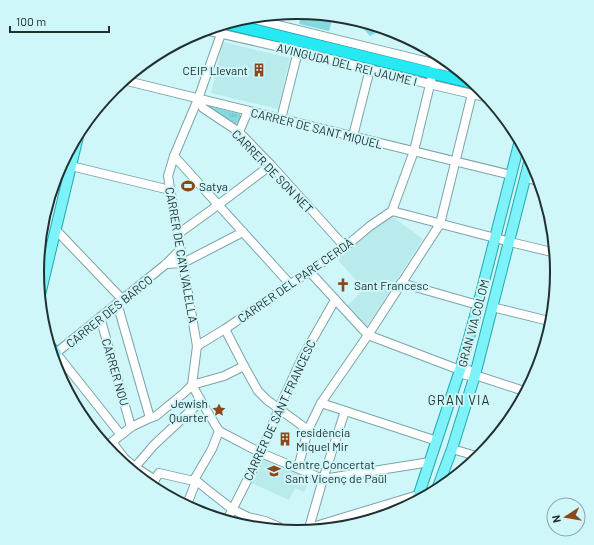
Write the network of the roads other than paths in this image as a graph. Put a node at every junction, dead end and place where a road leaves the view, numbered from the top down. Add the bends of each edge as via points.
1 (260, 22) edge
2 (230, 28) edge
3 (228, 29) edge
4 (222, 30) edge
5 (298, 51) junction
6 (370, 69) junction
7 (450, 70) edge
8 (432, 74) junction
9 (130, 82) edge
10 (470, 88) edge
11 (474, 91) edge
12 (198, 99) junction
13 (248, 111) junction
14 (281, 119) junction
15 (238, 132) junction
16 (353, 136) junction
17 (518, 148) edge
18 (75, 151) edge
19 (414, 151) junction
20 (174, 156) junction
21 (456, 161) junction
22 (271, 165) junction
23 (71, 166) junction
24 (528, 169) edge
25 (511, 175) junction
26 (526, 178) junction
27 (533, 179) edge
28 (170, 190) junction
29 (218, 205) junction
30 (392, 211) junction
31 (440, 224) junction
32 (56, 230) junction
33 (243, 232) junction
34 (178, 234) junction
35 (495, 238) junction
36 (510, 242) junction
37 (345, 247) junction
38 (180, 250) junction
39 (549, 251) edge
40 (182, 262) junction
41 (166, 264) junction
42 (309, 271) junction
43 (44, 279) edge
44 (401, 283) junction
45 (290, 284) junction
46 (335, 300) junction
47 (120, 301) junction
48 (478, 304) junction
49 (492, 307) junction
50 (100, 317) junction
51 (546, 320) edge
52 (225, 328) junction
53 (368, 335) junction
54 (197, 346) junction
55 (57, 353) edge
56 (60, 362) edge
57 (244, 366) junction
58 (460, 370) junction
59 (475, 375) junction
60 (192, 385) junction
61 (521, 390) edge
62 (200, 401) junction
63 (321, 403) junction
64 (279, 408) junction
65 (345, 411) junction
66 (150, 418) junction
67 (131, 427) junction
68 (219, 430) junction
69 (308, 430) junction
70 (121, 435) junction
71 (437, 441) junction
72 (112, 442) joint
73 (452, 449) junction
74 (261, 452) junction
75 (473, 455) edge
76 (123, 456) edge
77 (129, 462) edge
78 (430, 462) junction
79 (135, 467) junction
80 (298, 468) junction
81 (323, 479) junction
82 (155, 480) joint
83 (194, 480) junction
84 (440, 482) edge
85 (418, 495) edge
86 (188, 501) edge
87 (402, 503) edge
88 (232, 509) junction
89 (229, 516) edge
90 (272, 524) edge
91 (327, 524) edge
92 (308, 525) edge

1 - 8 street, AVINGUDA DEL REI JAUME I
2 - 8 highway, AVINGUDA DEL REI JAUME I via 308,43
3 - 5 street, AVINGUDA DEL REI JAUME I
4 - 12 street, CARRER DE CA'N VALELLA
5 - 6 street, AVINGUDA DEL REI JAUME I
5 - 14 street
6 - 8 street, AVINGUDA DEL REI JAUME I
6 - 16 street
7 - 8 street, AVINGUDA DEL REI JAUME I
8 - 10 highway, AVINGUDA DEL REI JAUME I
8 - 19 street
9 - 12 street, CARRER DE SANT MIQUEL
11 - 21 street
12 - 13 street, CARRER DE SANT MIQUEL
12 - 15 street, CARRER DE SON NET via 203,108
12 - 20 street, CARRER DE CA'N VALELLA
13 - 14 street, CARRER DE SANT MIQUEL
13 - 15 street
14 - 16 street, CARRER DE SANT MIQUEL
15 - 22 street, CARRER DE SON NET
16 - 19 street, CARRER DE SANT MIQUEL
17 - 25 main road, GRAN VIA COLOM
18 - 23 main road
19 - 21 street, CARRER DE SANT MIQUEL
19 - 30 street
20 - 28 street, CARRER DE CA'N VALELLA via 168,176
20 - 29 street
21 - 25 street, CARRER DE SANT MIQUEL
21 - 31 street
22 - 29 street
22 - 37 street, CARRER DE SON NET
23 - 28 street
23 - 32 main road
24 - 26 main road, GRAN VIA COLOM
25 - 35 main road, GRAN VIA COLOM
26 - 27 street
26 - 36 main road, GRAN VIA COLOM
28 - 34 street, CARRER DE CA'N VALELLA
29 - 33 street
29 - 34 street
30 - 31 street
30 - 37 street, CARRER DEL PARE CERDÀ
31 - 35 street
31 - 44 street
32 - 43 main road
32 - 47 street
33 - 40 street
33 - 45 street
34 - 38 street, CARRER DE CA'N VALELLA
35 - 36 street
35 - 48 main road, GRAN VIA COLOM
36 - 39 street
36 - 49 main road, GRAN VIA COLOM
37 - 42 street, CARRER DEL PARE CERDÀ
38 - 40 street, CARRER DE CA'N VALELLA
38 - 41 street, CARRER DES BARCO
40 - 41 street
40 - 54 street, CARRER DE CA'N VALELLA
41 - 47 street, CARRER DES BARCO
42 - 45 street, CARRER DEL PARE CERDÀ
42 - 46 street
44 - 48 street
44 - 53 street
45 - 52 street, CARRER DEL PARE CERDÀ
46 - 53 street
46 - 64 street, CARRER DE SANT FRANCESC via 302,358
47 - 50 street, CARRER DES BARCO
47 - 66 street
48 - 58 main road, GRAN VIA COLOM
49 - 51 street
49 - 59 main road, GRAN VIA COLOM
50 - 55 street, CARRER DES BARCO
50 - 67 street, CARRER NOU
52 - 54 street, CARRER DEL PARE CERDÀ
52 - 57 street
53 - 58 street
53 - 63 street
54 - 60 street, CARRER DE CA'N VALELLA
56 - 70 street
57 - 60 street via 224,376
57 - 64 street via 258,391
58 - 59 street via 462,374
58 - 71 main road, GRAN VIA COLOM
59 - 61 street
59 - 73 main road, GRAN VIA COLOM
60 - 62 street
60 - 66 street via 156,416
62 - 68 street
62 - 79 street
63 - 65 street
63 - 69 street
64 - 69 street
64 - 74 street, CARRER DE SANT FRANCESC
65 - 71 street
65 - 81 street
66 - 67 street
67 - 70 street
68 - 74 street
68 - 83 street via 212,449
69 - 80 street
70 - 72 street
71 - 78 main road, GRAN VIA COLOM
72 - 76 street
73 - 75 street
73 - 84 main road, GRAN VIA COLOM
74 - 80 street
74 - 88 street, CARRER DE SANT FRANCESC
77 - 79 street
78 - 81 street
78 - 85 main road, GRAN VIA COLOM
79 - 82 street
80 - 81 street
81 - 92 street
82 - 83 street via 159,473
83 - 86 street via 195,484
83 - 88 street
87 - 91 street
88 - 89 street, CARRER DE SANT FRANCESC
88 - 90 street

